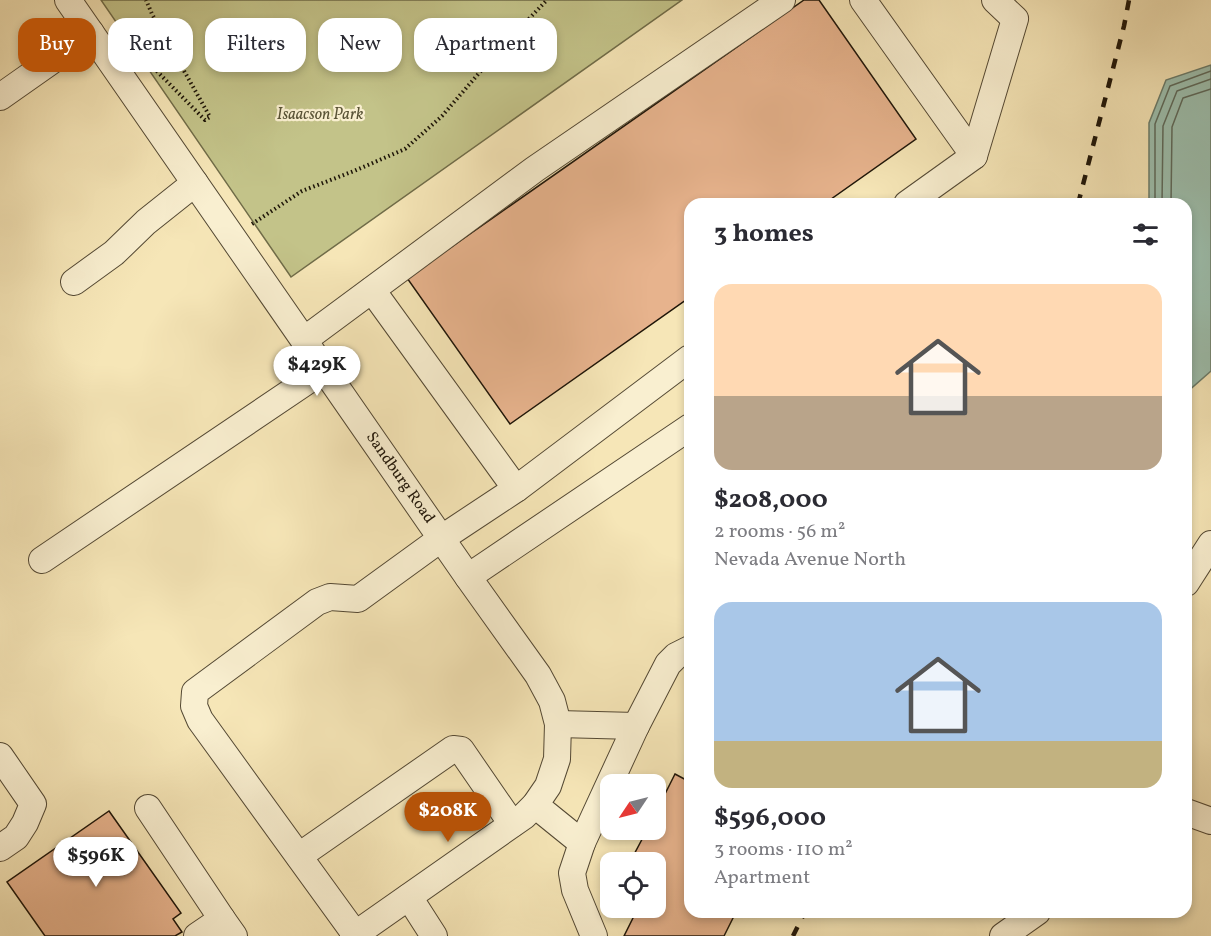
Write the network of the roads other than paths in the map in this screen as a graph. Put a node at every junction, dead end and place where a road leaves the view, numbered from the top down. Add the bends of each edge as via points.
1 (69, 0) edge
2 (782, 0) edge
3 (863, 0) edge
4 (995, 0) edge
5 (1016, 9) edge
6 (81, 18) edge
7 (96, 40) edge
8 (36, 72) edge
9 (0, 97) edge
10 (974, 156) junction
11 (195, 183) junction
12 (915, 198) edge
13 (74, 282) dead end
14 (372, 290) junction
15 (304, 340) junction
16 (684, 363) edge
17 (325, 369) junction
18 (684, 431) edge
19 (516, 489) junction
20 (442, 538) junction
21 (1211, 544) edge
22 (42, 560) dead end
23 (1192, 574) edge
24 (468, 577) junction
25 (684, 652) edge
26 (558, 724) junction
27 (636, 726) junction
28 (0, 756) edge
29 (535, 805) junction
30 (148, 808) dead end
31 (1192, 814) edge
32 (1211, 821) edge
33 (512, 824) junction
34 (582, 843) junction
35 (0, 849) edge
36 (299, 856) junction
37 (410, 897) junction
38 (1028, 918) edge
39 (228, 927) edge
40 (354, 935) edge
41 (197, 936) edge
42 (434, 936) edge
43 (594, 936) edge
44 (1003, 936) edge

1 - 6 street, Sandburg Road
2 - 14 street via 535,169
3 - 10 street
4 - 5 street
5 - 10 street
7 - 11 street, Sandburg Road
8 - 9 street
10 - 12 street
11 - 13 street
11 - 15 street, Sandburg Road
14 - 15 street
14 - 19 street
15 - 17 street, Sandburg Road
16 - 19 street
17 - 20 street, Sandburg Road
17 - 22 street
18 - 24 street
19 - 20 street
20 - 24 street, Sandburg Road
20 - 36 street via 358,598 330,597 317,602 195,692 194,706 200,720
21 - 23 street
24 - 26 street, Sandburg Road via 538,675 552,701
25 - 27 street via 668,664
26 - 27 street
26 - 29 street, Sandburg Road via 557,759 548,786
27 - 34 street
28 - 35 street via 33,804 16,837
29 - 33 street, Sandburg Road
29 - 34 street
30 - 39 street
31 - 32 street
33 - 36 street via 461,750 453,749
33 - 37 street, Sandburg Road
34 - 43 street via 572,873
36 - 40 street
37 - 40 street, Sandburg Road
37 - 42 street
38 - 44 street
39 - 41 street

